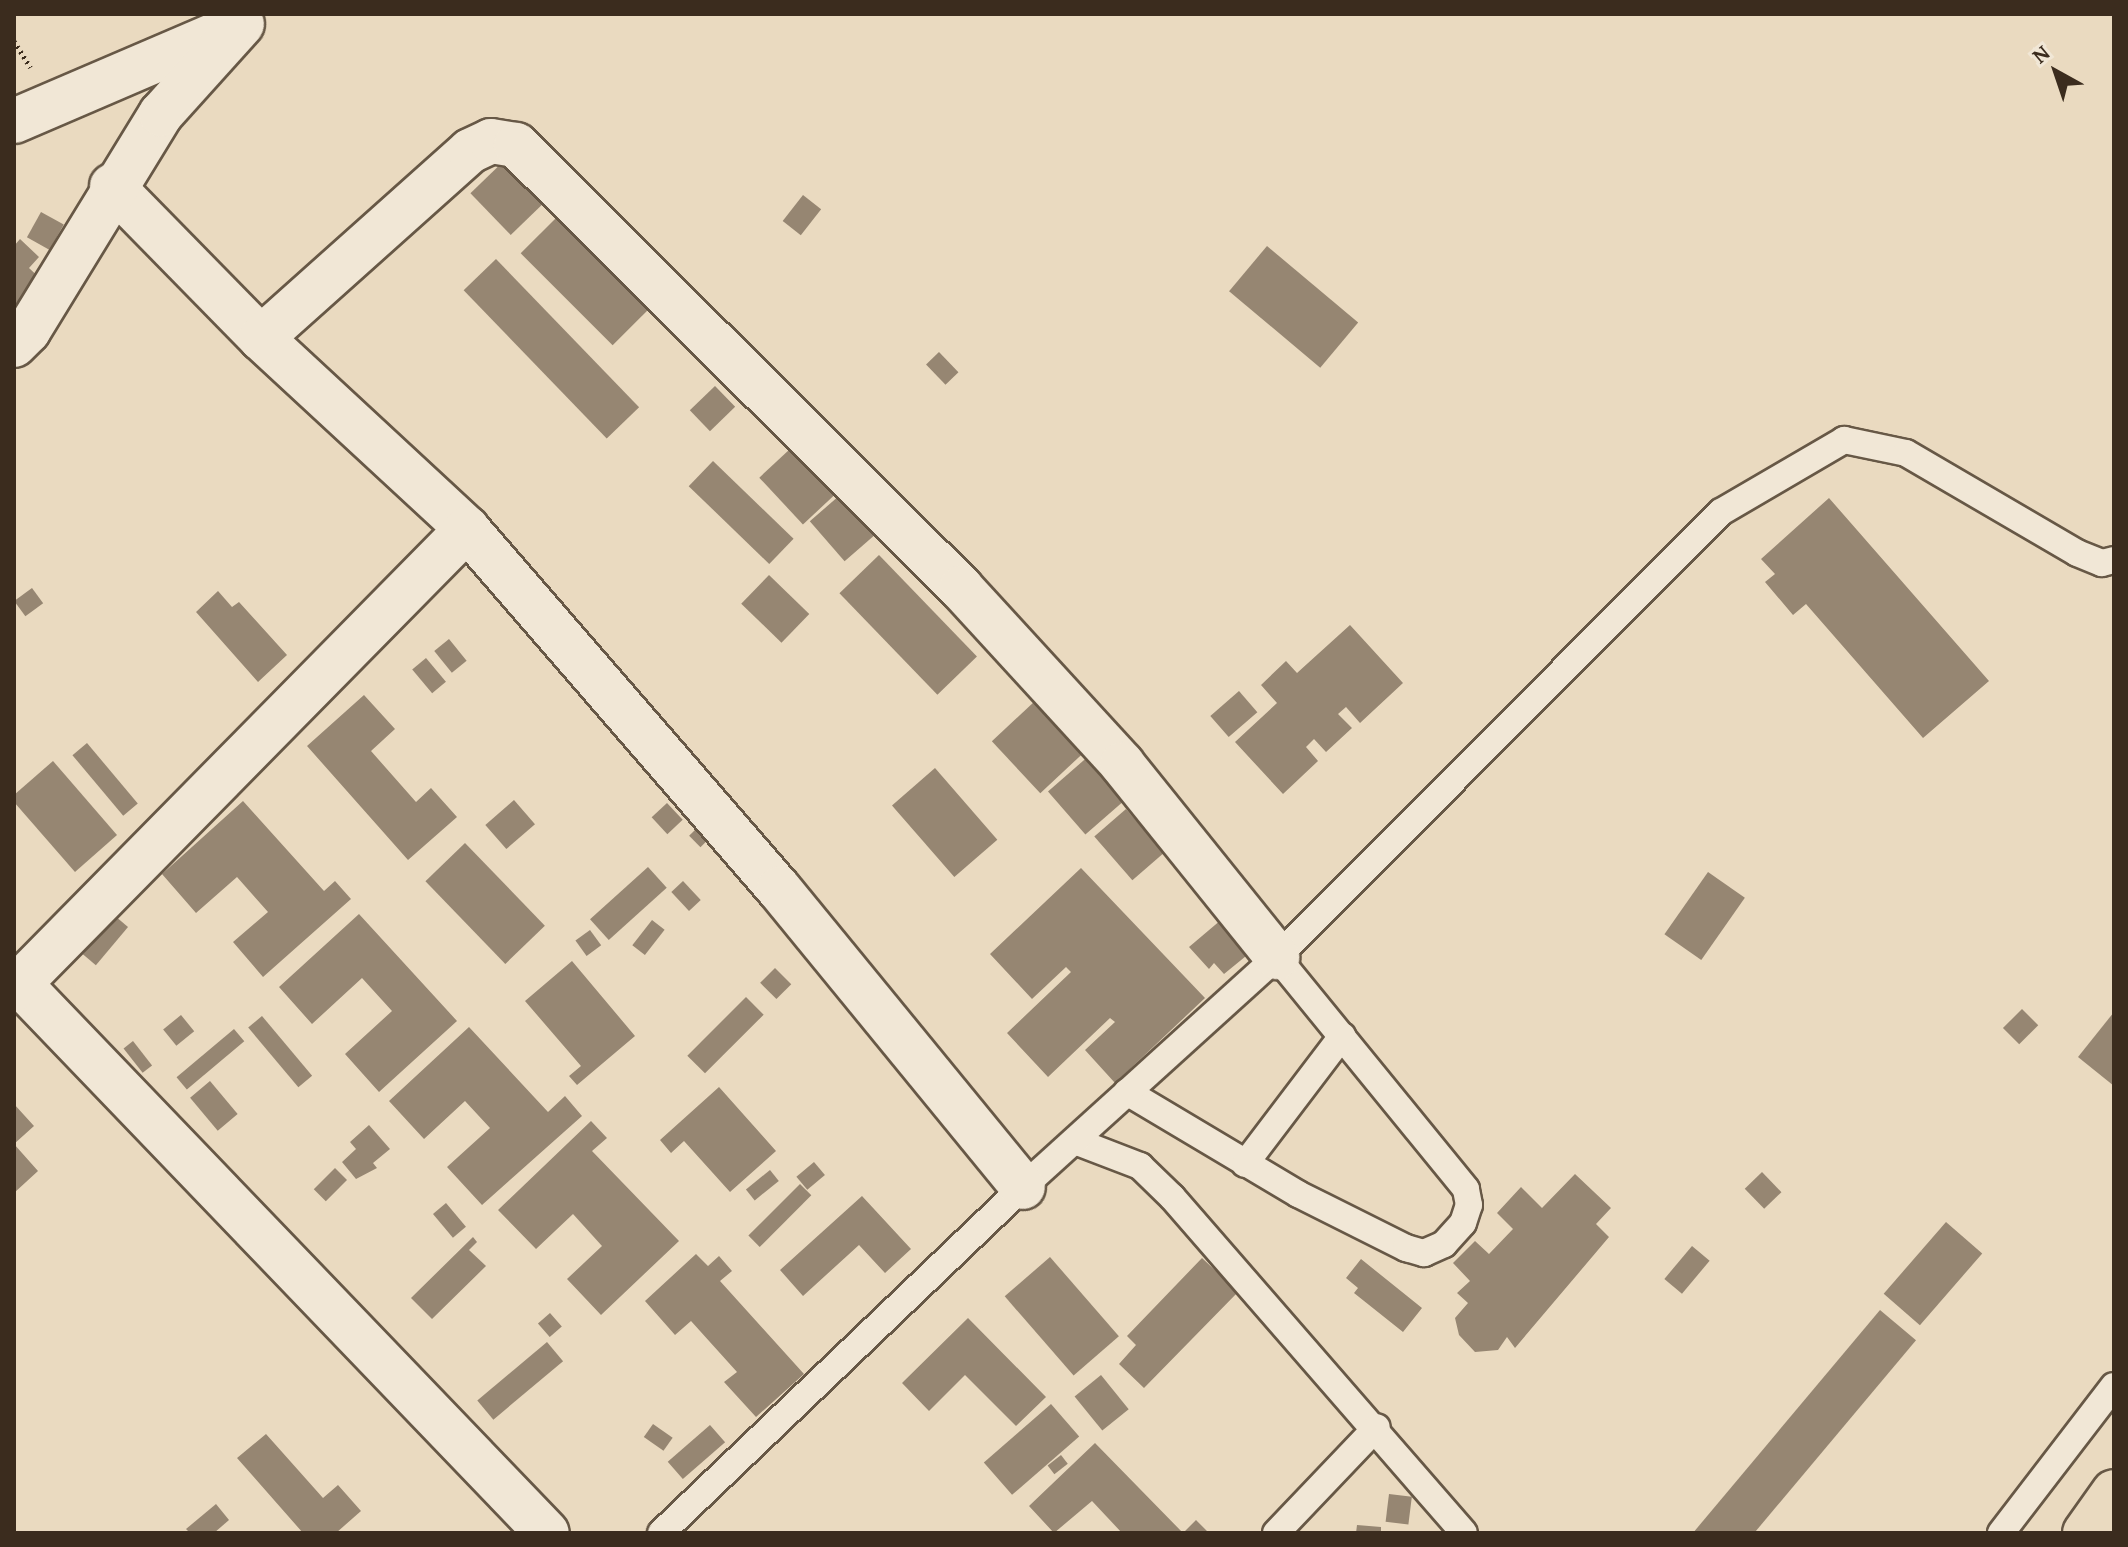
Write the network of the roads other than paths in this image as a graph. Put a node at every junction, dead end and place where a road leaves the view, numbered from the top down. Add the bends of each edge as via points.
1 (246, 19) edge
2 (14, 121) edge
3 (112, 186) junction
4 (261, 338) junction
5 (14, 345) edge
6 (467, 529) junction
7 (2114, 560) edge
8 (1277, 957) junction
9 (16, 984) edge
10 (1342, 1036) junction
11 (1127, 1092) junction
12 (1075, 1141) junction
13 (1245, 1164) junction
14 (1023, 1187) junction
15 (2114, 1386) edge
16 (1377, 1427) junction
17 (2114, 1492) edge
18 (547, 1533) edge
19 (661, 1533) edge
20 (1276, 1533) edge
21 (1464, 1533) edge
22 (2001, 1533) edge
23 (2085, 1533) edge

1 - 2 street
1 - 3 street via 161,114
3 - 4 street
3 - 5 street via 28,331
4 - 6 street
4 - 8 street via 470,151 491,141 516,145 961,588 1122,764
6 - 9 street
6 - 14 street via 779,889
7 - 8 lane via 2102,563 2077,553 1906,453 1844,440 1820,450 1721,512
8 - 10 lane
8 - 11 lane
9 - 18 street
10 - 13 lane
10 - 13 lane via 1466,1189 1463,1223 1444,1244 1424,1253
11 - 12 lane
11 - 13 lane
12 - 14 lane
12 - 16 lane via 1140,1166
14 - 19 lane
15 - 22 lane
16 - 20 lane
16 - 21 lane
17 - 23 highway

